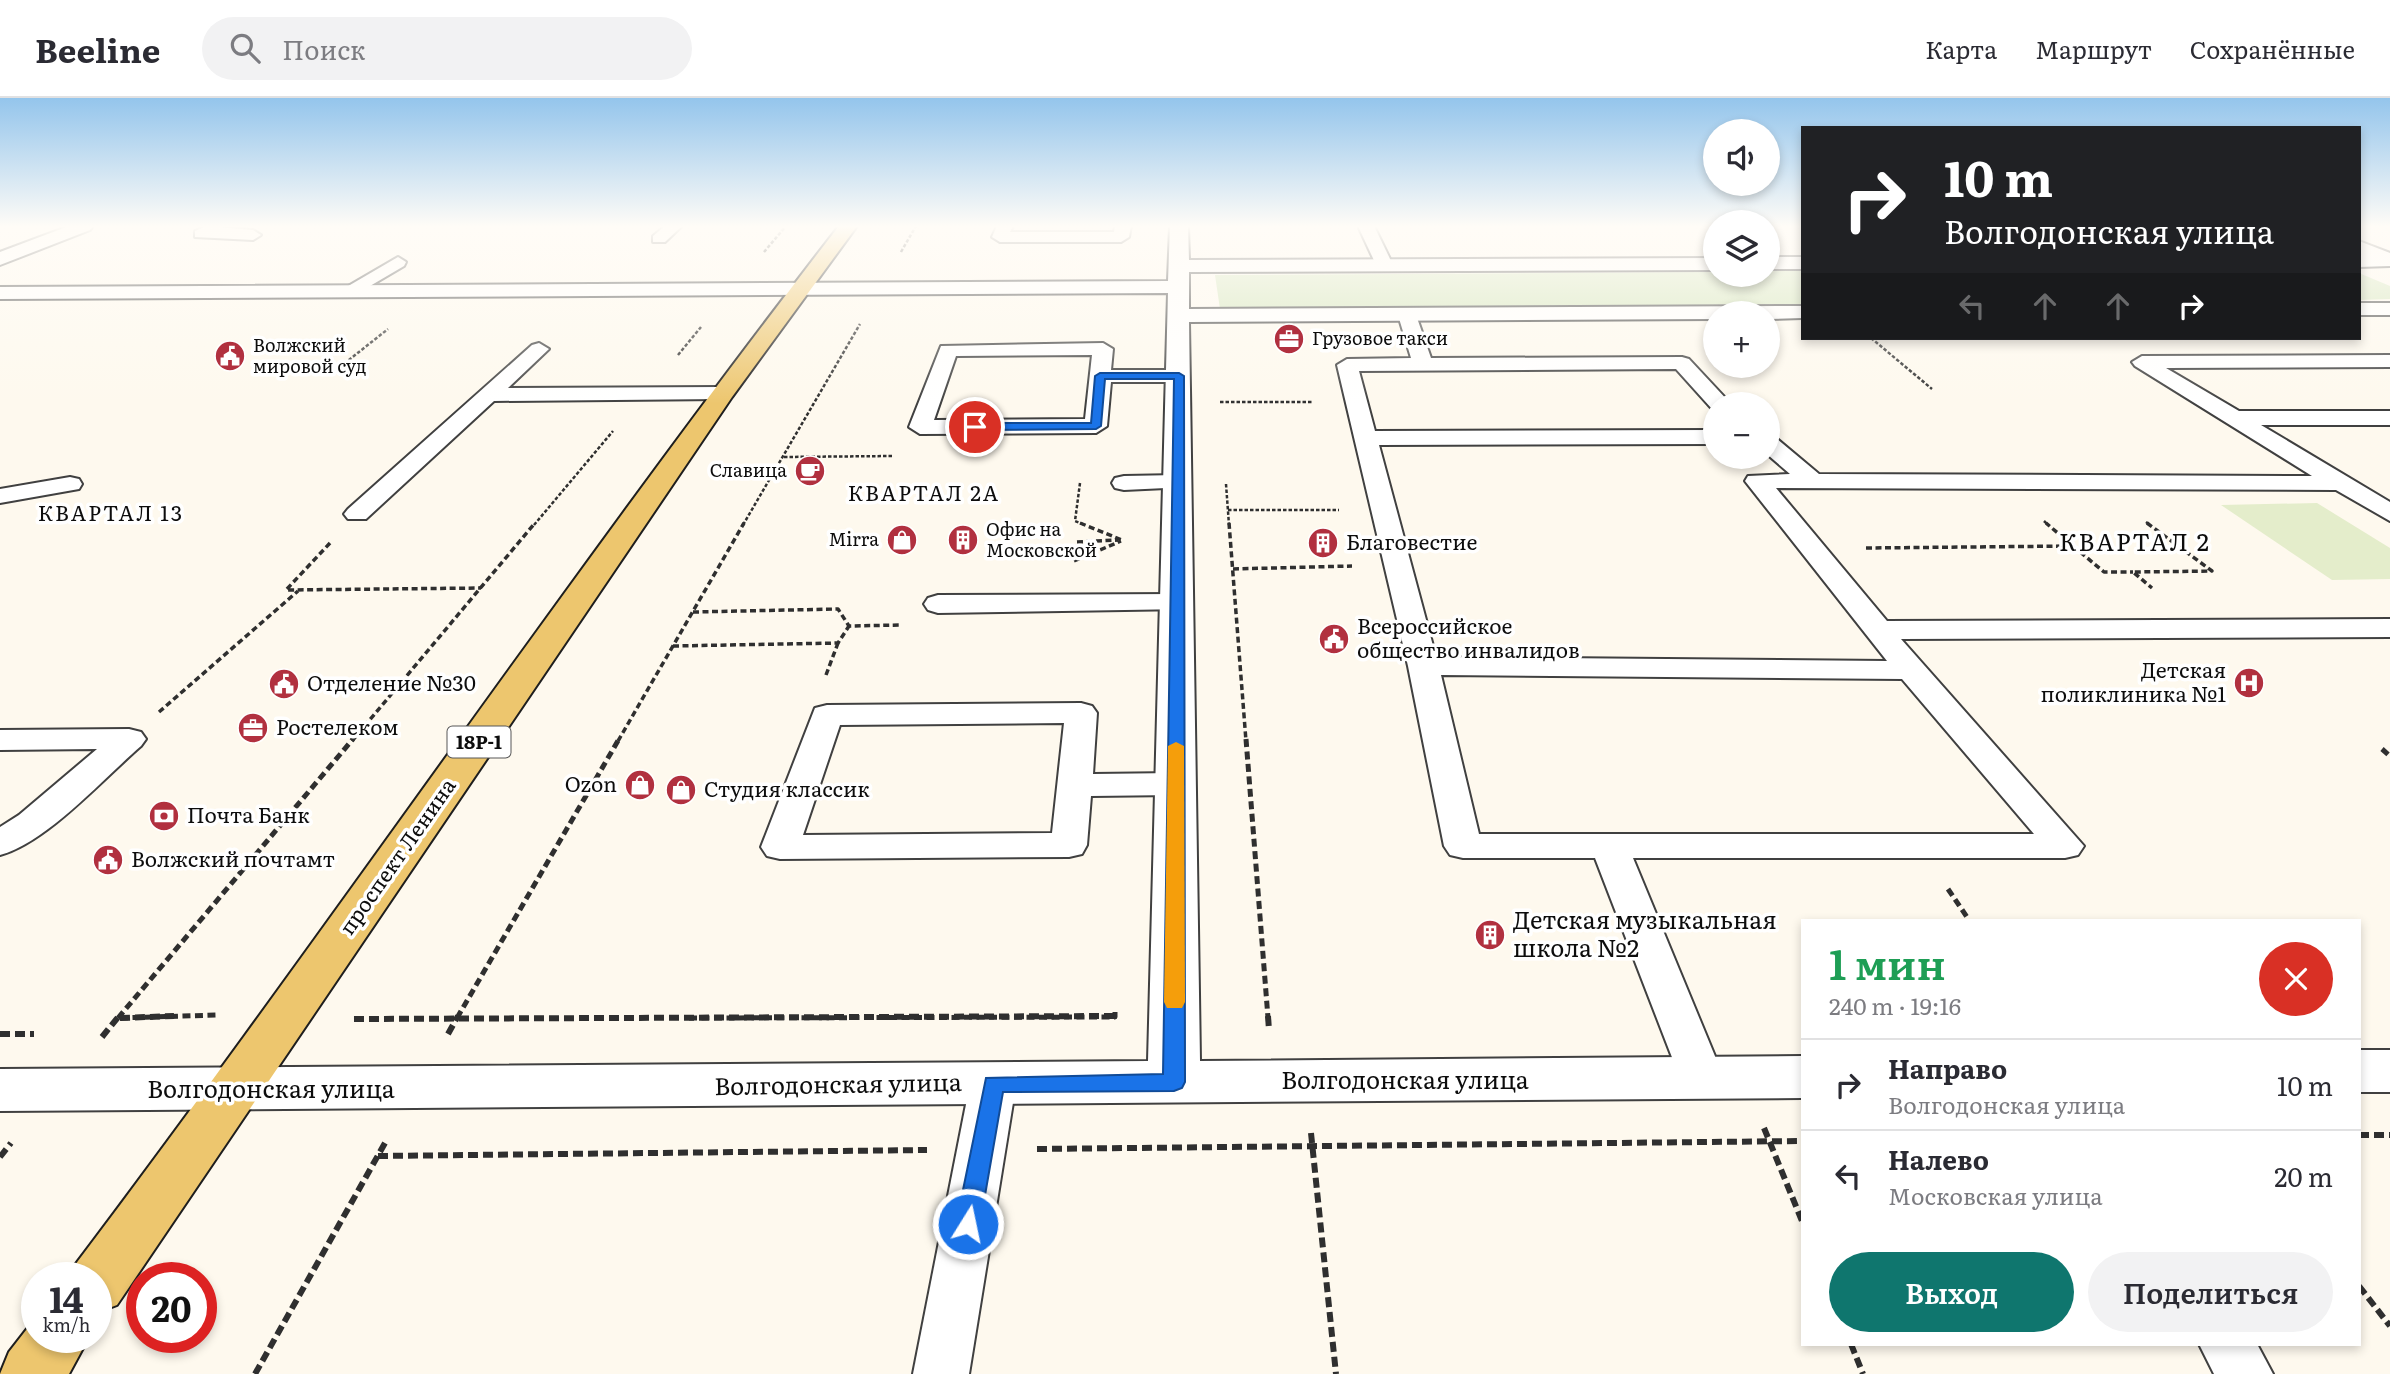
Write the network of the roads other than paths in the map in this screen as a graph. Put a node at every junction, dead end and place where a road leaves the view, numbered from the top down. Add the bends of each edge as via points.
1 (358, 286) edge
2 (804, 286) edge
3 (1179, 286) edge
4 (1216, 286) edge
5 (1179, 290) junction
6 (800, 291) junction
7 (347, 292) junction
8 (0, 293) edge
9 (2361, 309) edge
10 (2390, 309) edge
11 (1801, 312) edge
12 (1407, 315) junction
13 (2345, 344) dead end
14 (539, 349) dead end
15 (2385, 361) edge
16 (1423, 364) junction
17 (1100, 376) junction
18 (1179, 376) junction
19 (1709, 392) edge
20 (722, 393) junction
21 (488, 395) junction
22 (2234, 418) junction
23 (2390, 418) edge
24 (1703, 437) edge
25 (1363, 438) junction
26 (1780, 453) edge
27 (1942, 458) dead end
28 (2029, 459) dead end
29 (2054, 459) dead end
30 (1813, 481) junction
31 (1966, 481) junction
32 (1178, 482) junction
33 (1124, 483) dead end
34 (2339, 483) junction
35 (70, 484) dead end
36 (0, 496) edge
37 (2390, 513) edge
38 (357, 514) road end
39 (1177, 603) junction
40 (938, 604) road end
41 (2390, 628) edge
42 (1878, 630) junction
43 (1423, 666) junction
44 (1910, 670) junction
45 (0, 740) edge
46 (1176, 784) junction
47 (1075, 785) junction
48 (0, 844) edge
49 (1609, 846) junction
50 (2361, 1071) edge
51 (2390, 1071) edge
52 (1801, 1077) edge
53 (1723, 1078) junction
54 (1174, 1082) junction
55 (993, 1084) junction
56 (236, 1091) junction
57 (8, 1114) edge
58 (112, 1262) edge
59 (2226, 1346) edge
60 (47, 1353) edge
61 (32, 1374) edge
62 (941, 1374) edge
63 (2245, 1374) edge

1 - 7 lane
2 - 6 main road, проспект Ленина / 18Р-1
3 - 5 street
4 - 5 street
5 - 6 street
5 - 12 street
5 - 18 street
6 - 7 street
6 - 20 main road, проспект Ленина / 18Р-1
7 - 8 street
9 - 10 street
11 - 12 street
12 - 16 lane
13 - 15 lane
14 - 21 lane
15 - 22 lane via 2142,362
16 - 19 lane via 1682,363
16 - 25 lane via 1347,365
17 - 17 lane via 1103,349 948,350 920,427 1096,426
17 - 18 lane
18 - 32 street
20 - 21 lane
20 - 56 main road, проспект Ленина / 18Р-1
21 - 38 lane
22 - 23 lane
22 - 34 lane
24 - 25 lane
25 - 43 lane
26 - 30 lane
27 - 31 lane
28 - 29 lane
30 - 31 lane
30 - 42 lane via 1757,481
31 - 34 lane
32 - 33 lane
32 - 39 street
34 - 37 lane
35 - 36 lane
39 - 40 lane
39 - 46 street
41 - 42 lane
42 - 44 lane
43 - 44 lane
43 - 49 lane via 1463,846
44 - 49 lane via 2064,846
45 - 48 lane via 129,739 32,823
46 - 47 lane
46 - 54 street
47 - 47 lane via 1081,713 827,715 780,847 1069,845
49 - 53 lane via 1687,1036
50 - 51 street
52 - 53 street, Волгодонская улица
53 - 54 street, Волгодонская улица
54 - 55 street, Волгодонская улица
55 - 56 street, Волгодонская улица
55 - 62 lane
56 - 57 street, Волгодонская улица
56 - 58 main road, проспект Ленина / 18Р-1
59 - 63 lane
60 - 61 main road

